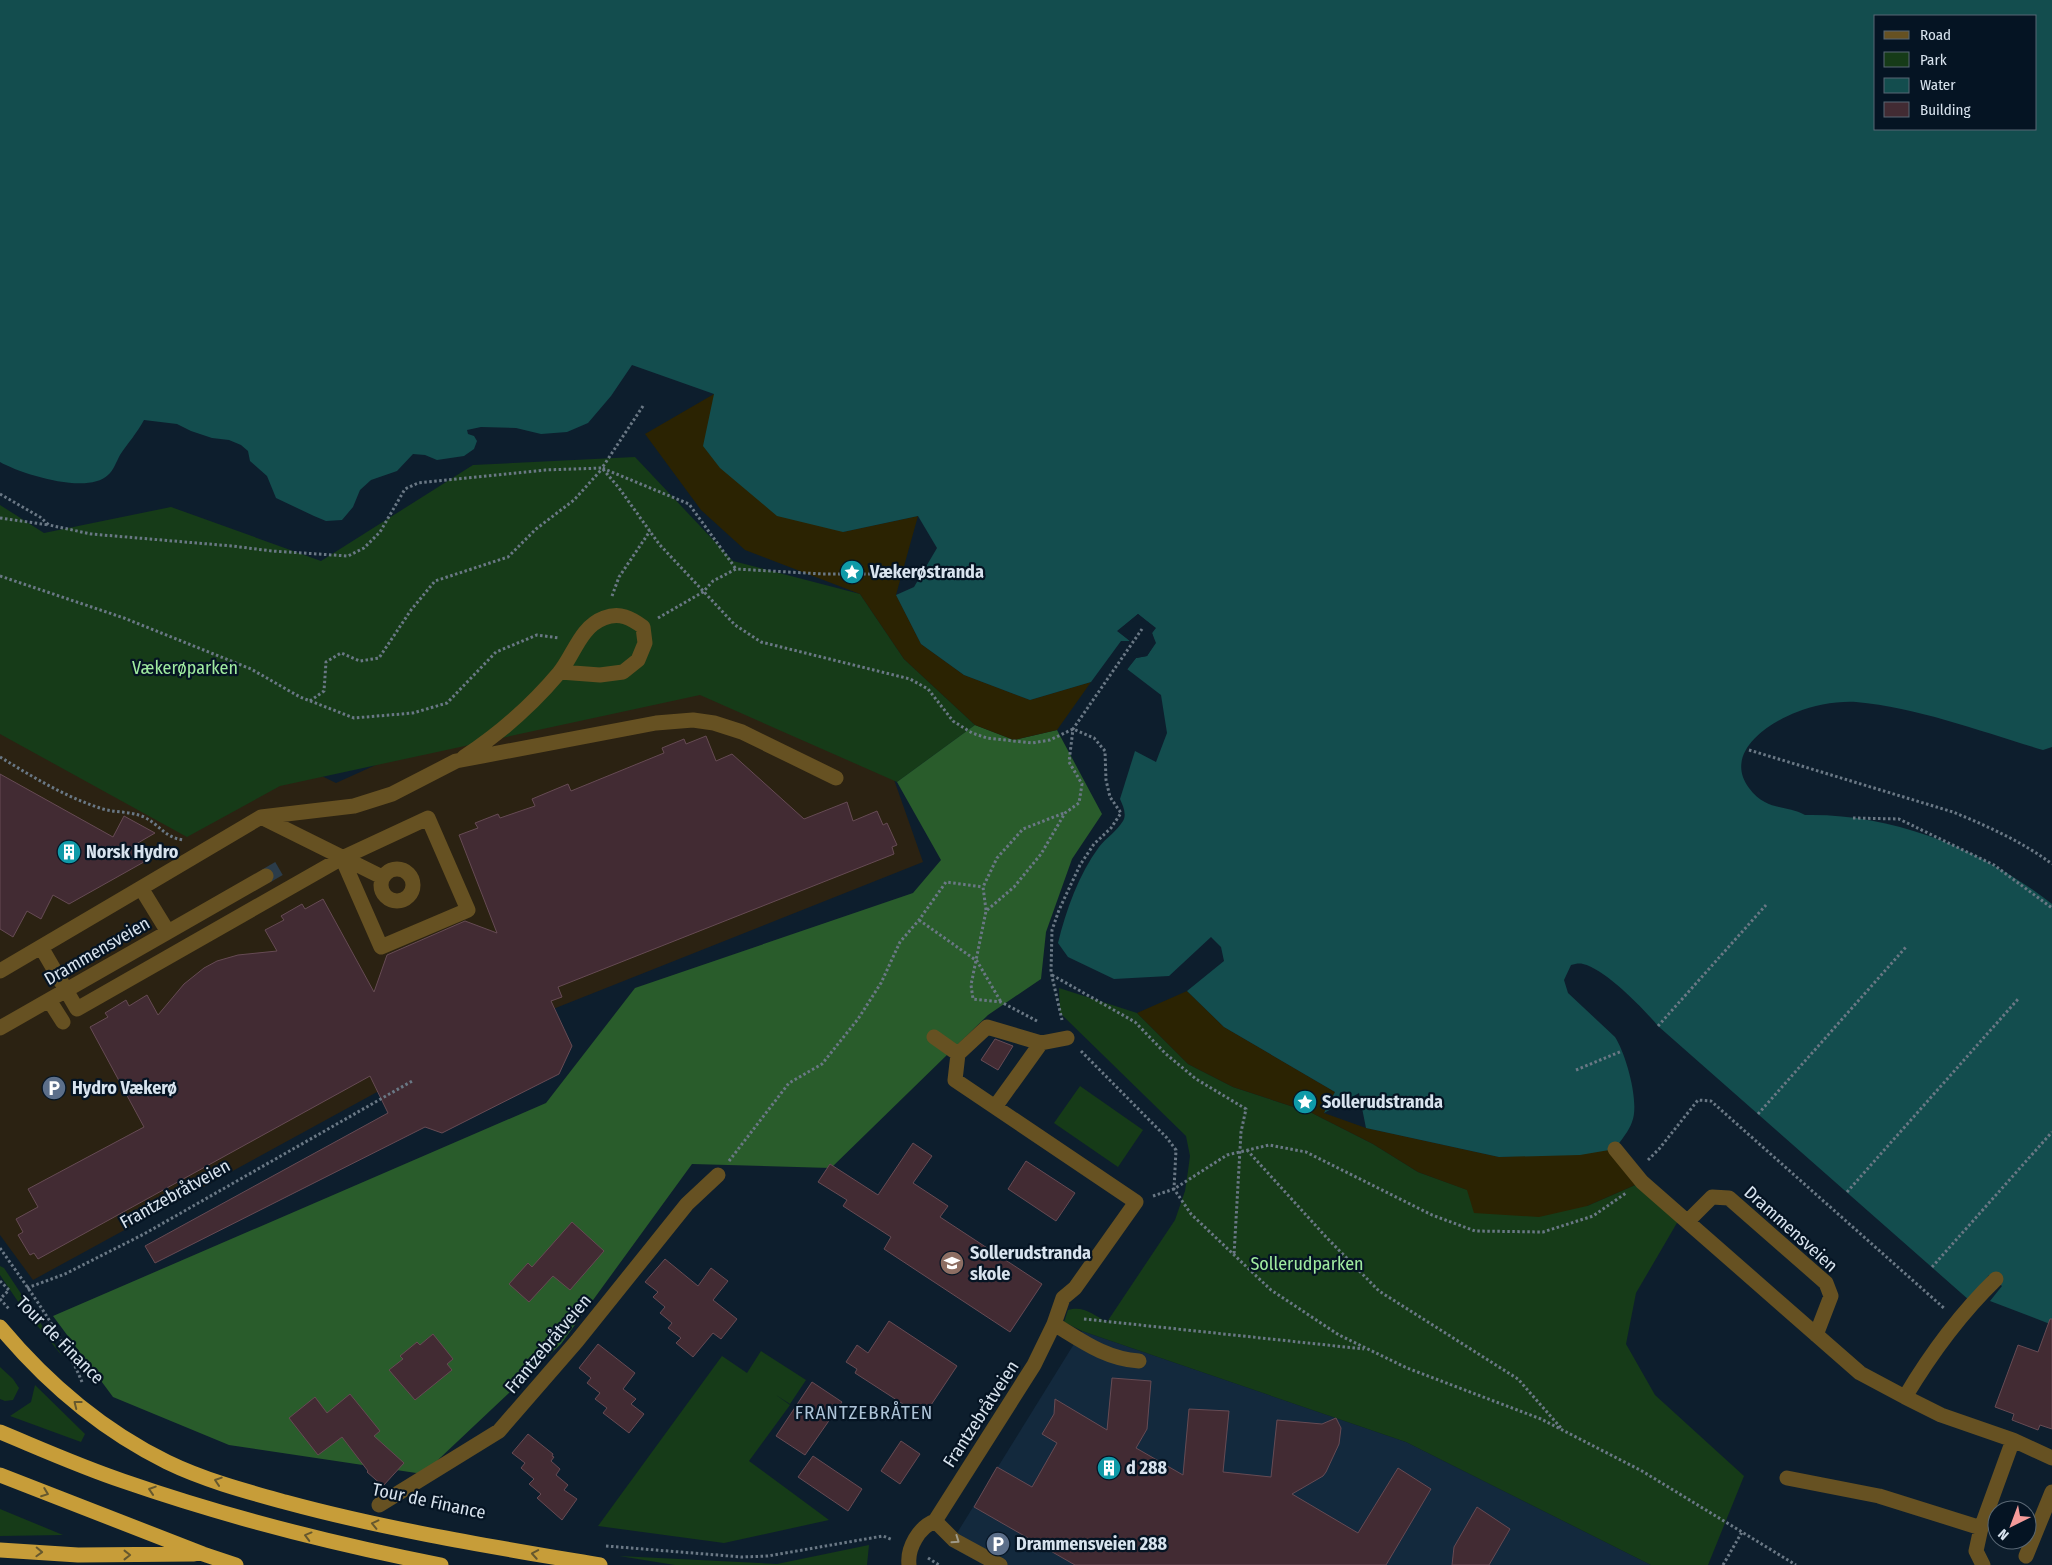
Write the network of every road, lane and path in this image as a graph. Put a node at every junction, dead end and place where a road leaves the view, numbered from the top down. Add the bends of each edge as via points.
1 (643, 406) dead end
2 (602, 468) junction
3 (0, 494) edge
4 (0, 518) edge
5 (49, 525) junction
6 (650, 531) junction
7 (736, 569) junction
8 (875, 574) dead end
9 (0, 576) edge
10 (703, 592) junction
11 (604, 618) junction
12 (643, 627) junction
13 (1142, 629) dead end
14 (578, 642) junction
15 (560, 672) junction
16 (310, 701) junction
17 (1073, 729) junction
18 (1749, 750) dead end
19 (0, 757) edge
20 (456, 761) junction
21 (836, 778) dead end
22 (1065, 813) junction
23 (261, 817) junction
24 (1853, 818) dead end
25 (190, 836) dead end
26 (342, 858) junction
27 (2052, 864) edge
28 (266, 876) tunnel mouth
29 (382, 877) dead end
30 (983, 887) junction
31 (141, 888) junction
32 (1766, 905) dead end
33 (2052, 908) edge
34 (986, 911) junction
35 (919, 920) junction
36 (168, 932) junction
37 (41, 947) junction
38 (1906, 948) dead end
39 (977, 961) junction
40 (0, 971) edge
41 (1052, 975) junction
42 (66, 990) junction
43 (2019, 998) dead end
44 (49, 1000) junction
45 (1001, 1002) junction
46 (62, 1022) dead end
47 (1658, 1026) dead end
48 (0, 1028) edge
49 (934, 1037) dead end
50 (1067, 1038) junction
51 (1041, 1043) junction
52 (1622, 1051) dead end
53 (958, 1054) junction
54 (1576, 1070) dead end
55 (414, 1080) dead end
56 (995, 1107) junction
57 (1758, 1114) dead end
58 (2052, 1132) edge
59 (1615, 1149) dead end
60 (1246, 1150) junction
61 (1240, 1152) junction
62 (718, 1175) joint
63 (1638, 1178) junction
64 (1174, 1189) junction
65 (1847, 1192) dead end
66 (1136, 1202) junction
67 (1688, 1221) junction
68 (0, 1248) edge
69 (1234, 1255) junction
70 (1932, 1267) dead end
71 (1996, 1279) dead end
72 (0, 1280) edge
73 (27, 1288) junction
74 (0, 1299) edge
75 (12, 1312) dead end
76 (1056, 1320) junction
77 (1958, 1321) junction
78 (0, 1327) edge
79 (1816, 1335) junction
80 (1367, 1349) junction
81 (1140, 1361) dead end
82 (69, 1370) dead end
83 (83, 1383) junction
84 (87, 1388) dead end
85 (1905, 1397) junction
86 (1563, 1430) junction
87 (0, 1432) edge
88 (2013, 1440) junction
89 (2052, 1458) edge
90 (0, 1475) edge
91 (1787, 1478) dead end
92 (2052, 1492) edge
93 (379, 1505) dead end
94 (935, 1521) junction
95 (1980, 1528) junction
96 (1742, 1532) junction
97 (597, 1545) dead end
98 (910, 1548) junction
99 (0, 1550) edge
100 (203, 1554) junction
101 (2026, 1556) dead end
102 (236, 1565) edge
103 (441, 1565) edge
104 (600, 1565) edge
105 (909, 1565) edge
106 (1000, 1565) edge
107 (1723, 1565) edge
108 (1796, 1565) edge
109 (1983, 1565) edge

1 - 2 path
2 - 5 path via 545,470 418,483 405,489 380,532 364,548 348,556 90,534
2 - 6 path
2 - 7 path via 689,504
2 - 16 path via 574,500 536,529 508,557 435,581 379,658 360,661 342,653 326,662 324,691
3 - 5 path
4 - 5 path
6 - 10 path
6 - 11 path via 619,577
7 - 8 path
7 - 10 path via 713,581
9 - 16 path via 124,618 251,669
10 - 12 path
10 - 17 path via 736,625 761,642 910,679 928,689 953,721 972,733 987,738 1032,742 1050,740
11 - 12 street via 629,617
11 - 14 street via 586,631
12 - 15 street via 645,643 638,660 623,672 600,675
13 - 17 path
14 - 15 street
14 - 16 path via 537,635 496,652 447,703 413,713 354,718
15 - 20 street via 524,710 479,747
17 - 22 path via 1069,762 1082,784 1079,803
17 - 41 path via 1094,738 1105,751 1110,797 1121,812 1080,865 1059,910 1052,930
18 - 27 path via 1953,812 1980,823
19 - 25 path via 69,797 106,810 130,812 146,818 167,836 182,840
20 - 21 street via 656,722 693,720 742,732
20 - 23 street via 392,794 354,806
22 - 30 path via 1023,829 997,858
22 - 34 path via 1042,854
23 - 26 street
23 - 31 street, Drammensveien
24 - 33 path via 1899,819 1994,865
26 - 26 street via 381,947 468,910 428,818
26 - 29 street
26 - 42 street via 77,1009
28 - 36 street
30 - 34 path
30 - 35 path via 946,882
31 - 36 street, Drammensveien
31 - 37 street, Drammensveien
32 - 47 path
34 - 39 path
35 - 39 path
35 - 62 path via 900,942 881,983 858,1019 822,1064 789,1083
36 - 42 street, Drammensveien
37 - 40 street, Drammensveien
37 - 42 street
38 - 57 path
39 - 45 path
39 - 45 path via 971,986 973,999
41 - 50 path
41 - 61 path via 1135,1022 1166,1054 1196,1078 1246,1109
42 - 44 street, Drammensveien
43 - 65 path
44 - 46 street
44 - 48 street, Drammensveien
45 - 50 path
49 - 53 street
50 - 51 street
50 - 64 path via 1176,1150
51 - 53 street via 987,1027
51 - 56 street
52 - 54 path
53 - 56 street via 955,1080
55 - 73 path, Frantzebråtveien via 144,1234 65,1274
56 - 66 street
58 - 70 path
59 - 63 street
60 - 61 path
60 - 63 path via 1269,1145 1306,1152 1432,1215 1475,1231 1543,1232 1593,1216
60 - 86 path via 1379,1290 1518,1380
61 - 64 path via 1227,1155
61 - 69 path
62 - 93 street, Frantzebråtveien via 687,1204 577,1341 499,1431
63 - 67 street
63 - 77 path via 1698,1100 1711,1101
64 - 66 path
64 - 69 path via 1191,1214
66 - 76 street, Frantzebråtveien via 1075,1288 1063,1298
67 - 79 street
67 - 79 street, Drammensveien via 1712,1197 1729,1198 1826,1283 1831,1296
68 - 73 path
69 - 80 path via 1271,1290 1339,1335
71 - 77 street
72 - 74 path via 8,1290
73 - 83 path via 72,1357
74 - 75 path, Tour de Finance
76 - 80 path
76 - 81 street via 1104,1354
76 - 94 street, Frantzebråtveien via 1034,1365
77 - 85 street via 1922,1368
104 -> 78 highway via 406,1531 316,1510 199,1475 131,1442 95,1418 42,1373
79 - 85 street via 1860,1372
80 - 86 path
82 - 83 path, Tour de Finance
83 - 84 path, Tour de Finance
85 - 88 street via 1941,1415
86 - 96 path via 1642,1470
103 -> 87 highway via 313,1538 200,1506 122,1481
88 - 89 street
88 - 95 street
90 -> 100 highway
91 - 95 street via 1879,1496
92 - 101 street
94 - 98 street via 925,1525
94 -> 106 street via 954,1540
95 - 109 street via 1976,1551
96 - 107 path
96 - 108 path
97 - 98 path via 742,1557 768,1556 883,1536
98 - 105 street
99 -> 100 highway via 78,1555
100 - 102 highway

